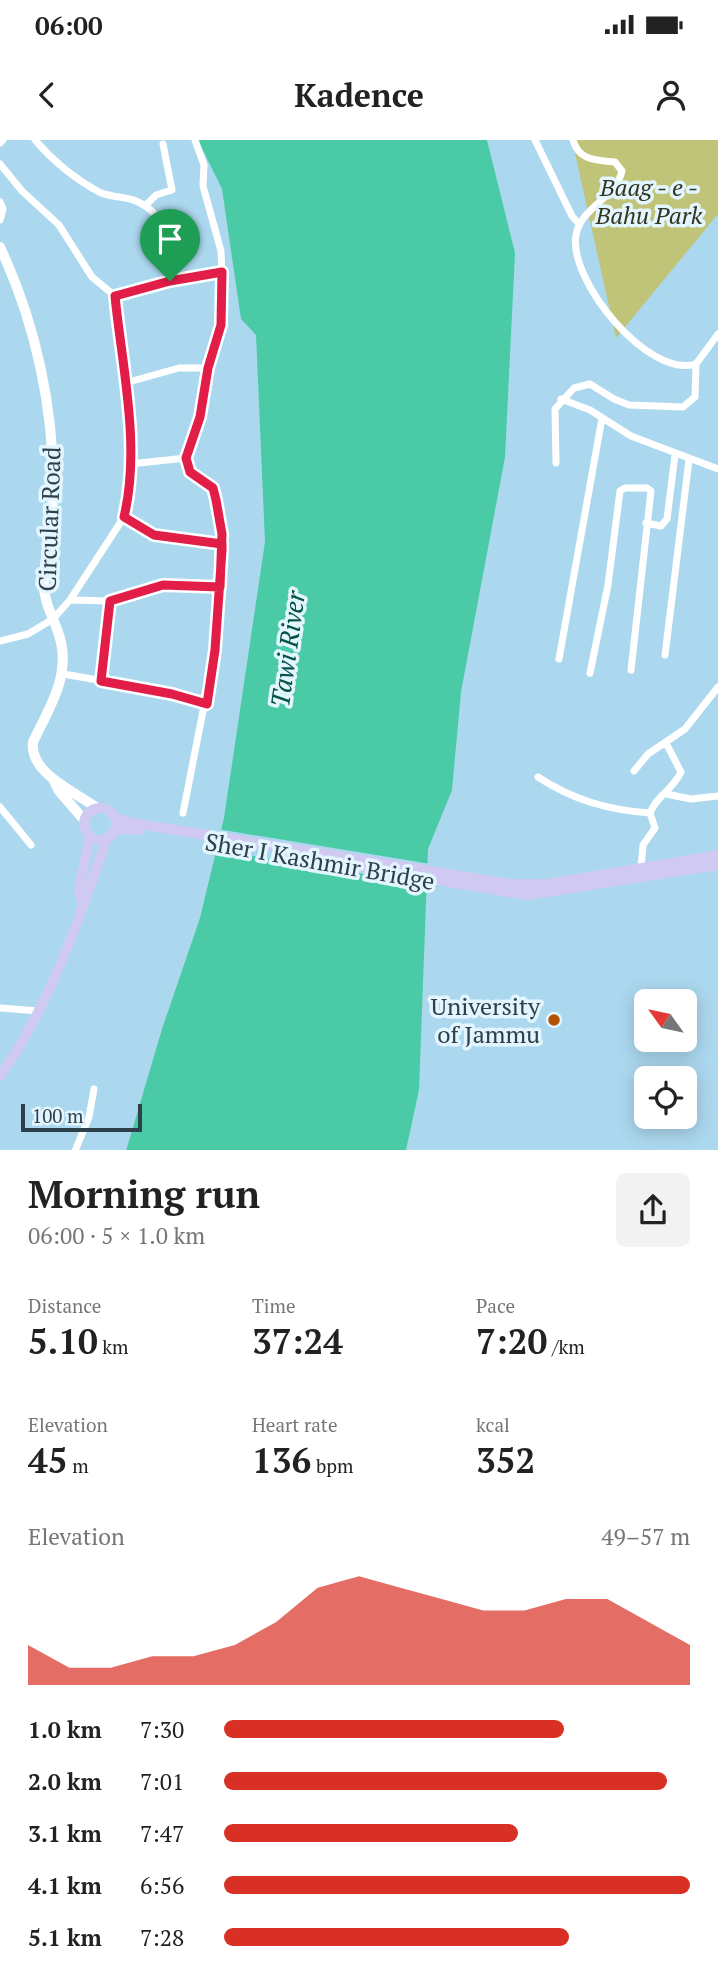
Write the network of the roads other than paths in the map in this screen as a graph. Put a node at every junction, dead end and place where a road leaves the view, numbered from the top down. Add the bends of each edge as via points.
1 (36, 140) edge
2 (195, 140) edge
3 (535, 140) edge
4 (573, 140) edge
5 (163, 145) dead end
6 (0, 164) edge
7 (0, 202) edge
8 (145, 206) junction
9 (0, 220) edge
10 (579, 224) junction
11 (0, 247) edge
12 (222, 272) junction
13 (170, 281) junction
14 (115, 296) junction
15 (718, 334) edge
16 (696, 364) junction
17 (208, 368) junction
18 (125, 383) junction
19 (561, 399) junction
20 (602, 418) junction
21 (675, 455) junction
22 (186, 458) junction
23 (689, 460) junction
24 (556, 463) dead end
25 (130, 464) junction
26 (718, 469) edge
27 (124, 517) junction
28 (646, 523) junction
29 (222, 544) junction
30 (220, 587) junction
31 (70, 600) junction
32 (110, 601) junction
33 (53, 619) junction
34 (0, 641) edge
35 (665, 654) dead end
36 (559, 659) dead end
37 (631, 670) dead end
38 (590, 673) dead end
39 (63, 674) junction
40 (101, 681) junction
41 (718, 687) edge
42 (207, 704) junction
43 (666, 743) junction
44 (634, 771) dead end
45 (538, 777) dead end
46 (54, 780) junction
47 (666, 794) junction
48 (718, 796) edge
49 (653, 806) junction
50 (0, 807) edge
51 (97, 808) junction
52 (183, 813) dead end
53 (85, 820) junction
54 (112, 828) junction
55 (90, 836) junction
56 (32, 845) dead end
57 (718, 855) edge
58 (718, 865) edge
59 (640, 868) junction
60 (510, 888) junction
61 (82, 903) junction
62 (0, 1008) edge
63 (39, 1012) junction
64 (29, 1029) junction
65 (0, 1066) edge
66 (0, 1076) edge
67 (94, 1088) dead end
68 (75, 1150) edge

1 - 8 street via 62,167 98,191
2 - 12 street via 219,238
3 - 10 street
4 - 10 street via 585,157 615,162 622,171
5 - 8 street via 173,188
6 - 14 street via 59,225 92,277
7 - 9 street
8 - 13 street via 157,217 172,247
10 - 16 street via 576,257 615,322 655,357 677,367
11 - 33 main road, Circular Road via 23,306 49,421 53,499 44,582
12 - 13 street
12 - 17 street via 221,325
13 - 14 street
14 - 18 street
15 - 16 street
16 - 19 street via 695,397 683,407 621,402 590,384 579,385
17 - 18 street via 179,368
17 - 22 street via 200,417
18 - 25 street
19 - 20 street
19 - 24 street via 555,409
20 - 21 street
20 - 36 street
21 - 23 street
21 - 28 street via 667,519 661,526
22 - 25 street
22 - 29 street via 190,472 213,488
23 - 26 street
23 - 35 street
25 - 27 street
27 - 29 street via 154,535
27 - 31 street
28 - 37 street
28 - 38 street via 650,489 622,489
29 - 30 street
30 - 32 street via 163,585
30 - 42 street
31 - 32 street
31 - 33 street
32 - 40 street
33 - 34 street via 28,634
33 - 39 main road, Circular Road via 62,647
39 - 40 street
39 - 46 main road, Circular Road via 32,751 39,767
40 - 42 street
41 - 43 street via 685,729
42 - 52 street
43 - 44 street via 648,754
43 - 47 street via 681,769
45 - 49 street via 588,803
46 - 51 main road
46 - 53 main road
47 - 48 street via 691,799
47 - 49 street
49 - 59 street via 656,828 641,850
50 - 56 street
51 - 53 main road
51 - 54 main road via 109,811
53 - 55 main road
54 - 55 main road
54 - 60 main road, Sher I Kashmir Bridge via 131,826
54 - 61 main road
55 - 61 main road via 79,891
57 - 59 main road
58 - 60 main road via 548,894
59 - 60 main road
61 - 63 main road
62 - 63 street
63 - 64 main road
64 - 65 main road
64 - 66 main road
67 - 68 street via 89,1117

